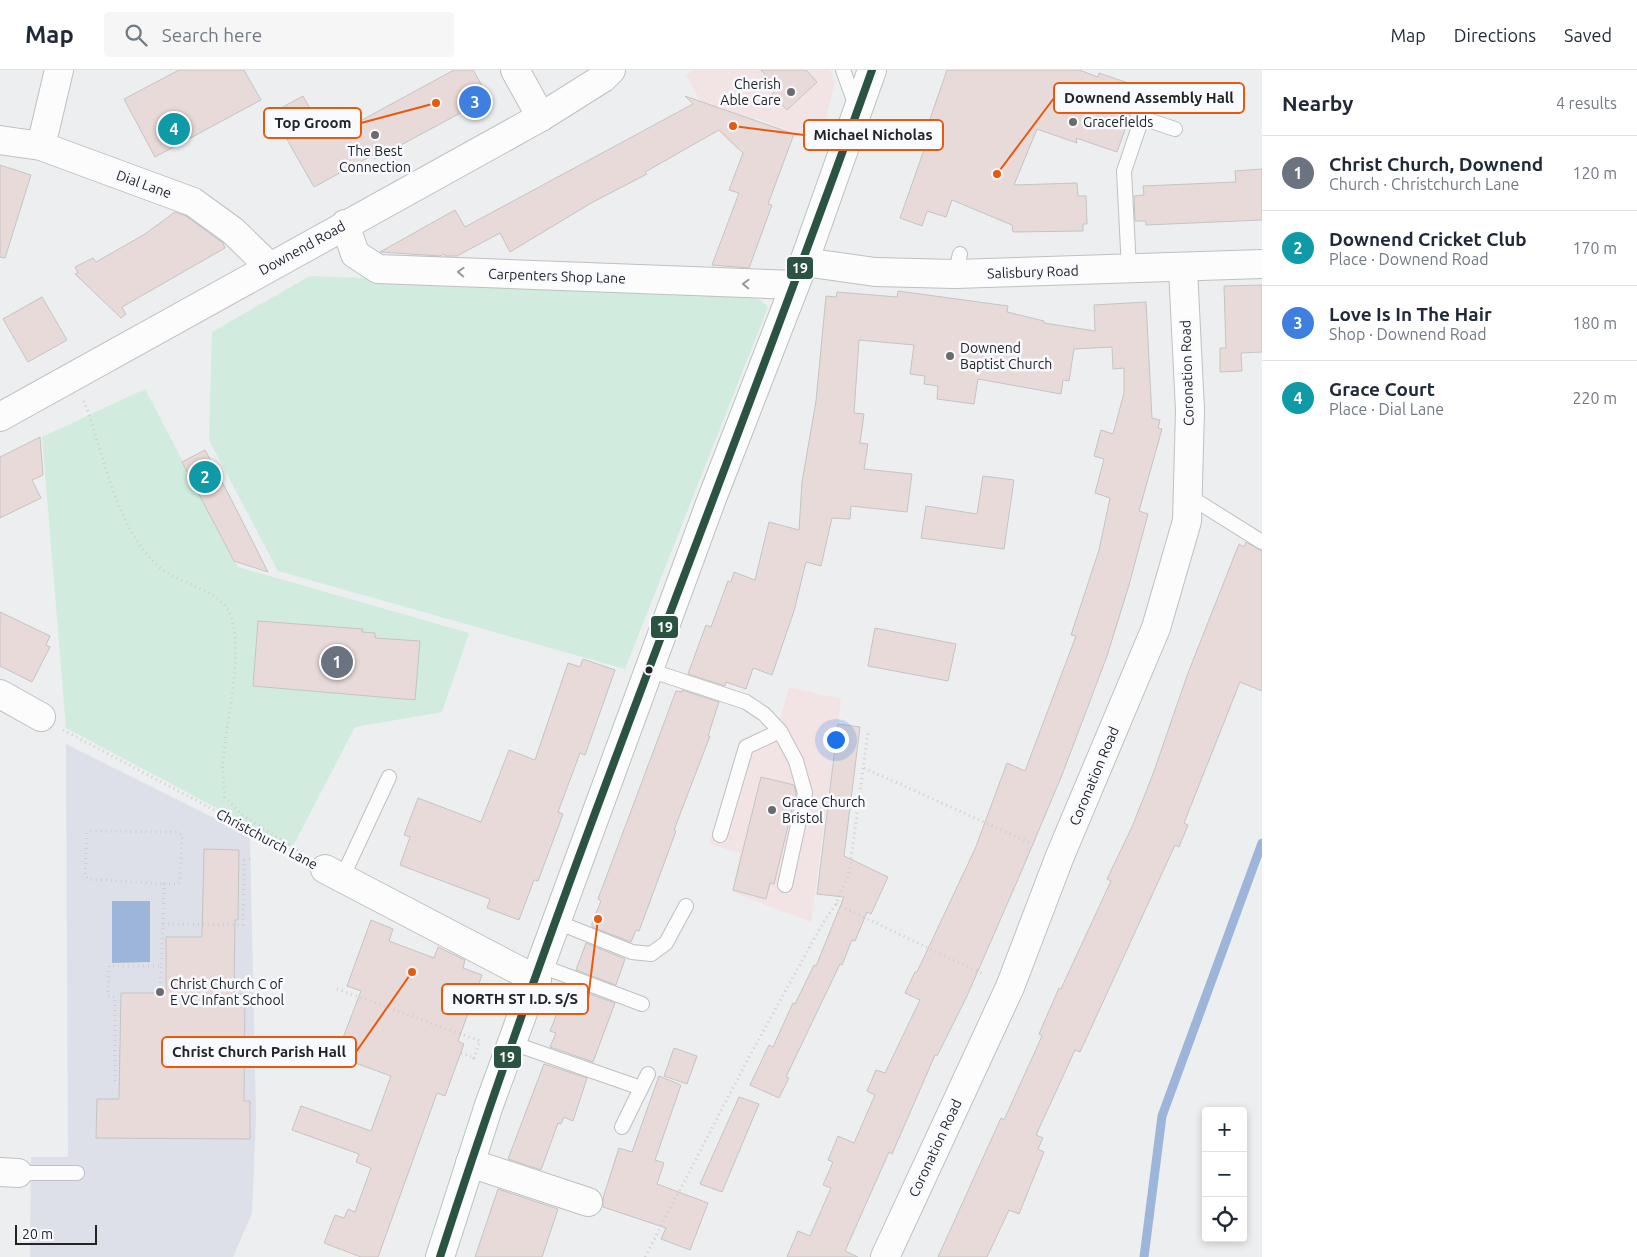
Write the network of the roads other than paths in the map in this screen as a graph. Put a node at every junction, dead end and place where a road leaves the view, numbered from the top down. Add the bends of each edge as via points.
1 (59, 70) edge
2 (515, 70) edge
3 (842, 70) edge
4 (872, 70) edge
5 (612, 73) edge
6 (858, 111) junction
7 (541, 117) junction
8 (1175, 128) dead end
9 (0, 140) edge
10 (41, 146) junction
11 (345, 224) junction
12 (1262, 264) edge
13 (269, 266) junction
14 (1183, 268) junction
15 (1129, 270) junction
16 (799, 274) junction
17 (0, 416) edge
18 (1187, 495) junction
19 (1262, 542) edge
20 (649, 670) junction
21 (0, 694) edge
22 (41, 717) road end
23 (780, 731) junction
24 (389, 777) dead end
25 (720, 835) dead end
26 (334, 873) joint
27 (785, 885) dead end
28 (686, 906) dead end
29 (557, 922) junction
30 (539, 973) junction
31 (642, 1004) dead end
32 (512, 1043) junction
33 (648, 1074) dead end
34 (641, 1088) junction
35 (622, 1127) dead end
36 (470, 1163) junction
37 (9, 1172) edge
38 (77, 1173) dead end
39 (588, 1202) dead end
40 (440, 1257) edge
41 (885, 1257) edge

1 - 10 street
2 - 7 street
3 - 6 lane
4 - 6 street
5 - 7 street, Downend Road
6 - 16 street
7 - 11 street, Downend Road
8 - 15 lane via 1142,118 1124,171
9 - 10 street, Dial Lane
10 - 13 street, Dial Lane via 193,202 233,231
11 - 13 street, Downend Road
16 -> 11 street, Carpenters Shop Lane via 378,269 355,254
12 - 14 street, Salisbury Road
13 - 17 street, Downend Road
14 - 15 street, Salisbury Road
14 - 18 street, Coronation Road via 1190,410
15 - 16 street, Salisbury Road via 958,264 875,272
16 - 20 street
18 - 19 lane
18 - 41 street, Coronation Road via 1187,521 1156,628 1060,856 1010,987
20 - 23 lane via 746,702 764,714
20 - 29 street
21 - 22 street
23 - 25 lane via 746,747
23 - 27 lane via 796,761 805,793
24 - 26 lane
26 - 30 street
28 - 29 lane via 666,943 650,954 632,952
29 - 30 street
30 - 31 lane
30 - 32 street
32 - 34 lane
32 - 36 street
33 - 34 lane
34 - 35 lane
36 - 39 street via 563,1183
36 - 40 street
37 - 38 lane

